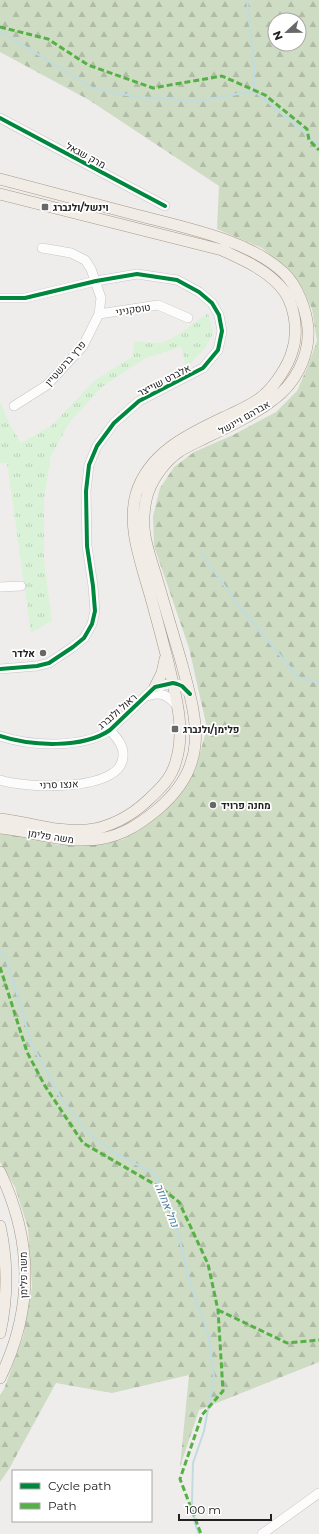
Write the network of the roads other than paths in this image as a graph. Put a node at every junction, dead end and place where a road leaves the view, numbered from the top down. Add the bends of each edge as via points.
1 (0, 118) edge
2 (0, 179) edge
3 (1, 195) edge
4 (165, 206) dead end
5 (42, 248) dead end
6 (96, 281) junction
7 (0, 298) edge
8 (99, 314) junction
9 (188, 318) dead end
10 (14, 406) dead end
11 (21, 586) dead end
12 (0, 587) edge
13 (165, 652) junction
14 (0, 669) edge
15 (173, 683) junction
16 (155, 687) junction
17 (190, 694) junction
18 (147, 696) junction
19 (177, 706) junction
20 (110, 730) junction
21 (0, 736) edge
22 (0, 780) edge
23 (0, 819) edge
24 (0, 828) edge
25 (0, 1172) edge
26 (0, 1226) edge
27 (0, 1333) edge
28 (0, 1378) edge
29 (319, 1493) edge
30 (262, 1534) edge

1 - 4 street, מרק שגאל
2 - 17 main road, אברהם ויינשל via 240,244 285,274 297,291 306,316 308,338 300,368 288,387 254,413 180,451 162,469 148,489 143,515 144,534
3 - 13 main road, אברהם ויינשל via 222,250 253,264 268,275 281,286 291,305 296,326 292,353 280,376 267,393 255,403 199,429 166,450 153,462 143,477 136,495 134,540
5 - 6 street, פרץ ברנשטיין via 71,253 85,260
6 - 7 street, אלברט שוייצר via 25,298
6 - 8 street, פרץ ברנשטיין via 101,298
6 - 14 street, אלברט שוייצר via 137,274 177,280 199,292 212,303 219,315 222,331 218,350 203,368 140,401 114,423 97,446 89,465 86,492 87,546 95,611 92,624 84,638 49,663
8 - 9 street, טוסקניני via 158,305
8 - 10 street, פרץ ברנשטיין via 82,346 52,380
11 - 12 street
13 - 15 main road, אברהם ויינשל
13 - 16 main road via 162,673
15 - 16 street
15 - 17 street via 182,686
15 - 19 main road, משה פלימן
16 - 18 street, ראול ולנברג
17 - 24 main road, משה פלימן via 196,730 191,764 172,795 139,824 120,834 87,840
18 - 19 street, ראול ולנברג via 158,693 165,695
18 - 20 street, ראול ולנברג
19 - 23 main road, משה פלימן via 180,731 176,761 159,790 137,810 117,822 89,830 52,829
20 - 21 street, ראול ולנברג via 94,738 63,743 16,742
20 - 22 street, אנצו סרני via 122,749 123,760 117,770 99,779 63,786 29,785
25 - 28 main road, משה פלימן via 12,1198 18,1221 26,1277 18,1334
26 - 27 main road, משה פלימן via 7,1280 6,1304
29 - 30 street

